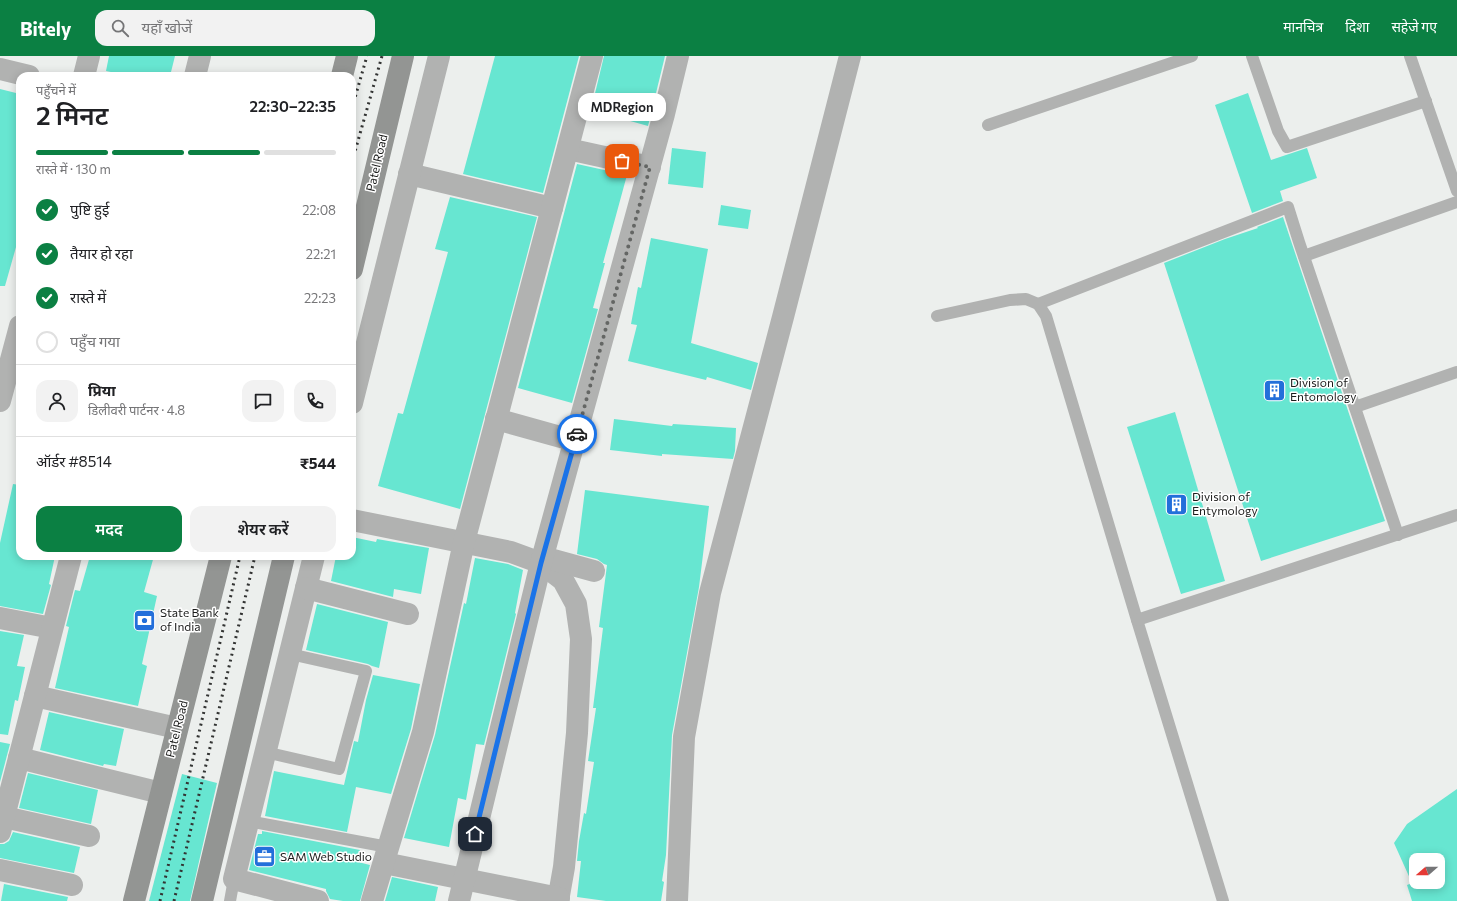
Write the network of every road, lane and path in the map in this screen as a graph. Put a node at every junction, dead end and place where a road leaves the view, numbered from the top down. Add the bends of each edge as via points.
1 (89, 56) edge
2 (200, 56) edge
3 (347, 56) edge
4 (403, 56) edge
5 (439, 56) edge
6 (592, 56) edge
7 (678, 56) edge
8 (850, 56) edge
9 (1192, 56) edge
10 (1252, 56) edge
11 (1410, 56) edge
12 (0, 69) edge
13 (85, 72) edge
14 (196, 72) edge
15 (343, 72) edge
16 (16, 73) edge
17 (1426, 101) junction
18 (988, 126) dead end
19 (568, 148) junction
20 (650, 167) junction
21 (410, 174) junction
22 (1457, 191) edge
23 (1457, 202) edge
24 (552, 208) junction
25 (356, 252) edge
26 (1304, 256) junction
27 (1038, 304) junction
28 (937, 316) dead end
29 (16, 336) edge
30 (5, 362) edge
31 (1457, 372) edge
32 (356, 386) edge
33 (0, 401) edge
34 (1355, 407) junction
35 (496, 419) junction
36 (575, 441) junction
37 (1457, 515) edge
38 (356, 521) edge
39 (1398, 535) junction
40 (464, 542) junction
41 (70, 560) edge
42 (220, 560) edge
43 (283, 560) edge
44 (313, 560) edge
45 (542, 560) junction
46 (594, 571) dead end
47 (306, 588) junction
48 (408, 614) dead end
49 (0, 618) edge
50 (1137, 620) junction
51 (52, 628) junction
52 (290, 654) junction
53 (35, 696) junction
54 (178, 728) junction
55 (265, 752) junction
56 (19, 758) junction
57 (161, 793) junction
58 (248, 821) junction
59 (2, 824) edge
60 (89, 836) dead end
61 (386, 855) junction
62 (0, 870) edge
63 (234, 879) junction
64 (464, 879) junction
65 (72, 885) dead end
66 (558, 899) edge
67 (134, 901) edge
68 (202, 901) edge
69 (230, 901) edge
70 (318, 901) edge
71 (372, 901) edge
72 (459, 901) edge
73 (677, 901) edge
74 (1223, 901) edge

1 - 13 street
2 - 14 street
3 - 15 main road
4 - 25 main road, Patel Road
5 - 21 street
6 - 19 street
7 - 20 street
8 - 73 street via 710,593 684,737
9 - 18 lane
10 - 17 lane via 1278,131 1287,147
11 - 17 lane
12 - 16 street
17 - 22 lane
19 - 20 street
19 - 24 street
20 - 36 street
21 - 24 street
21 - 32 street
23 - 26 lane
24 - 35 street
26 - 27 lane via 1288,207
26 - 34 lane
27 - 28 lane via 1026,299 1010,300
27 - 50 lane via 1046,316
29 - 30 street
30 - 33 street
31 - 34 lane
34 - 39 lane
35 - 36 street
35 - 40 street
36 - 45 street
37 - 39 lane
38 - 40 street
39 - 50 lane
40 - 45 street
40 - 61 street via 422,732
41 - 51 street
42 - 54 main road, Patel Road
43 - 68 main road
44 - 47 street
45 - 46 street
45 - 64 street
45 - 66 street via 563,580 576,604 581,639 577,733 564,866
47 - 48 street
47 - 52 street
49 - 51 street
50 - 74 lane
51 - 53 street
52 - 55 street
52 - 55 lane via 366,672 340,769
53 - 54 street
53 - 56 street
54 - 57 main road, Patel Road
55 - 58 street
56 - 57 street
56 - 59 street
57 - 67 main road, Patel Road
58 - 61 lane
58 - 63 street
59 - 60 street
61 - 64 street
61 - 71 street
62 - 65 street
63 - 69 lane
63 - 70 street
64 - 66 street
64 - 72 street

